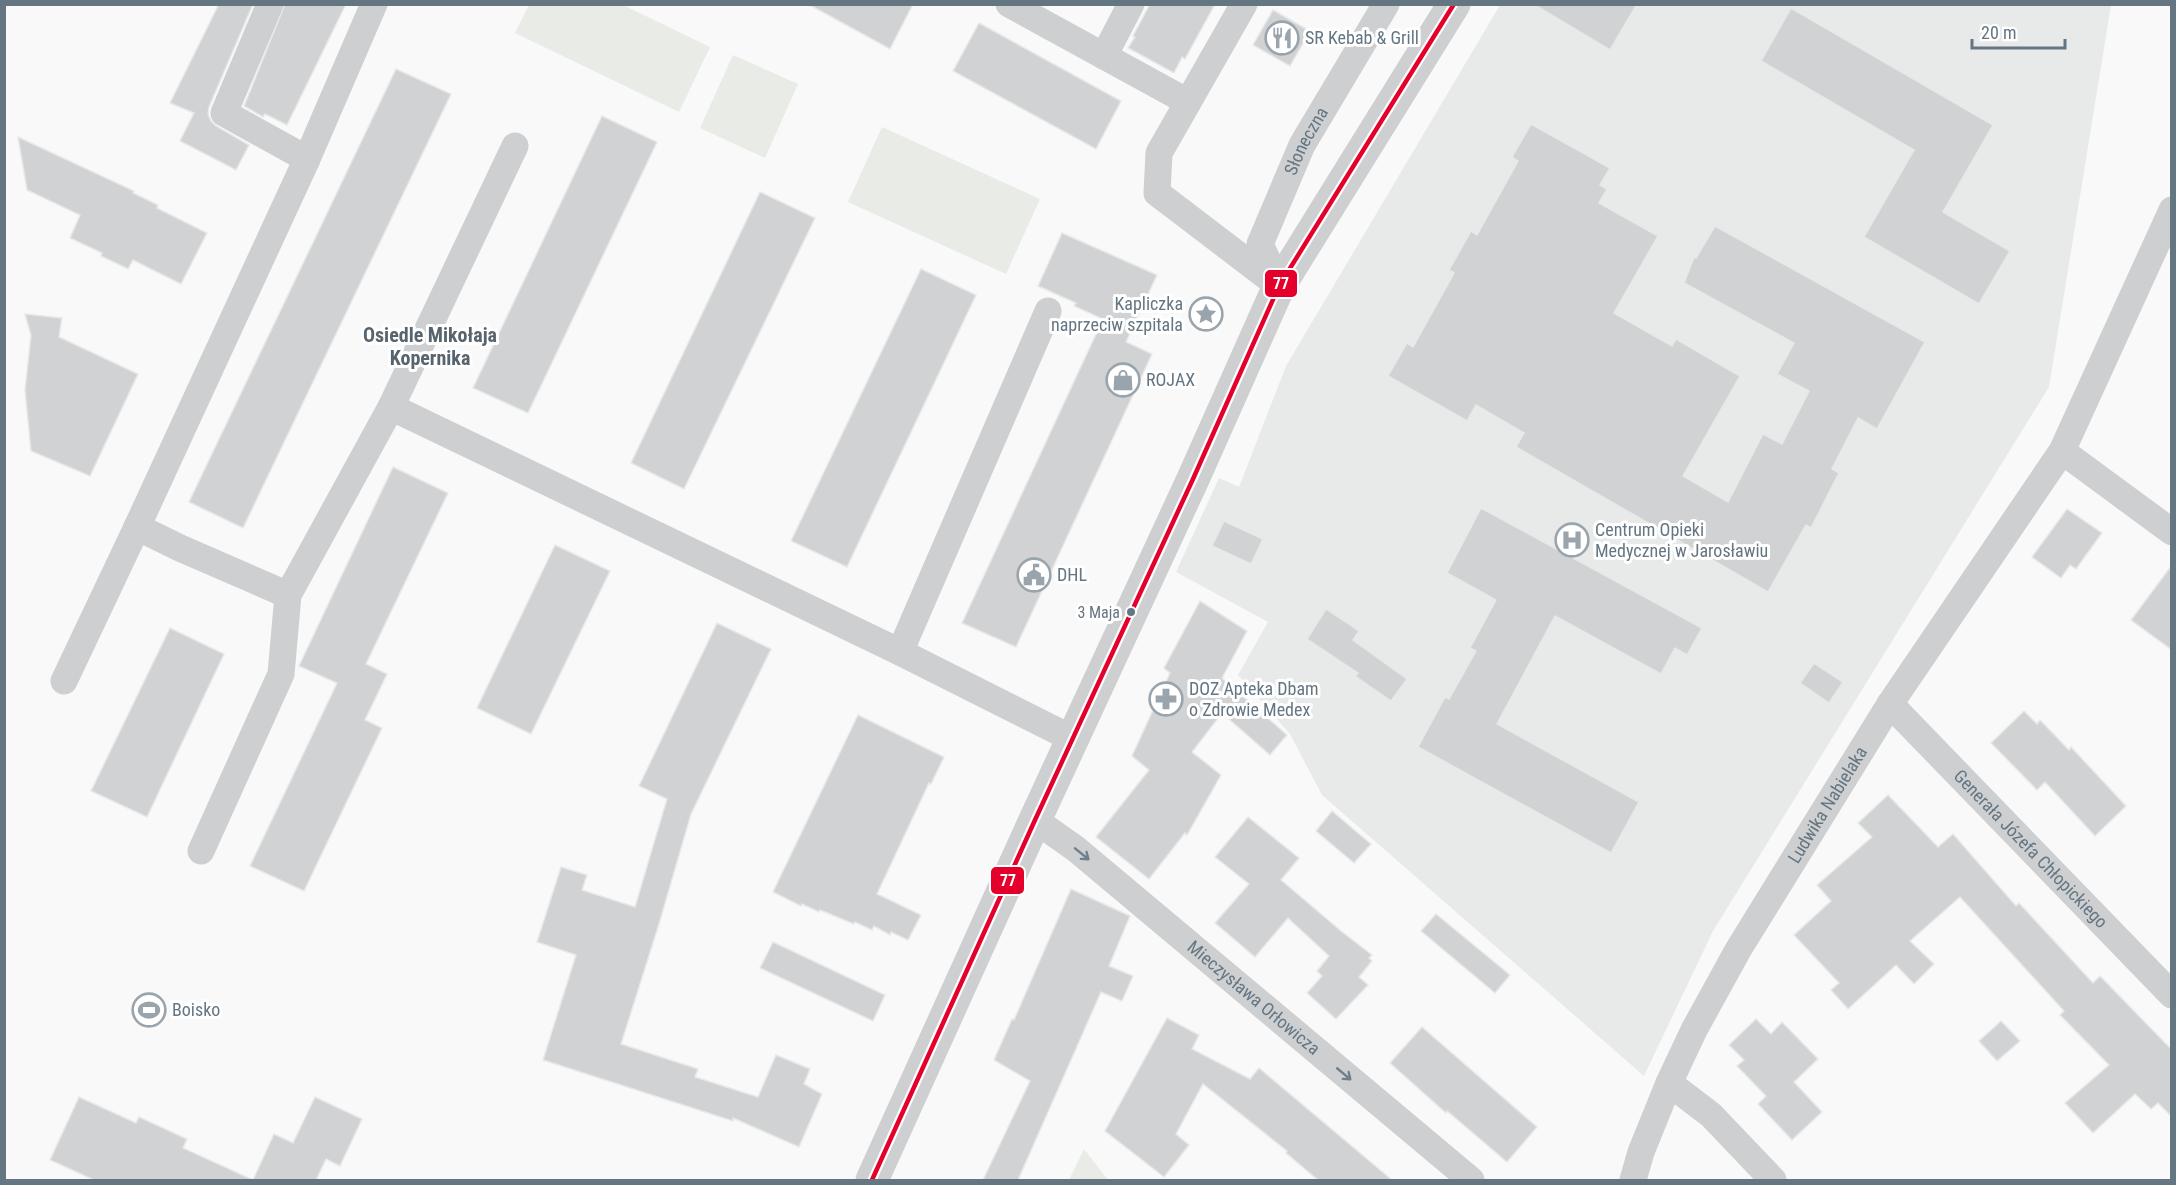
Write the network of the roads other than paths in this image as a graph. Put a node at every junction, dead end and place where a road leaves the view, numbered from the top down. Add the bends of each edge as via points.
1 (270, 4) edge
2 (374, 4) edge
3 (1009, 4) edge
4 (1131, 4) edge
5 (1244, 4) edge
6 (1386, 4) edge
7 (1454, 4) edge
8 (1104, 56) junction
9 (1188, 102) junction
10 (515, 146) dead end
11 (307, 159) junction
12 (2172, 210) edge
13 (1279, 286) junction
14 (1048, 311) dead end
15 (391, 406) junction
16 (2062, 451) junction
17 (137, 527) junction
18 (2172, 532) edge
19 (288, 595) junction
20 (900, 652) junction
21 (64, 681) dead end
22 (1890, 704) junction
23 (1073, 740) junction
24 (1035, 820) junction
25 (201, 851) dead end
26 (2172, 995) edge
27 (1669, 1083) junction
28 (872, 1180) edge
29 (1471, 1180) edge
30 (1633, 1180) edge
31 (1773, 1180) edge

1 - 11 street via 224,113
2 - 11 street
3 - 8 street
4 - 8 street
5 - 9 street
6 - 13 street, Słoneczna via 1302,145 1260,244
7 - 13 street
8 - 9 street
9 - 13 street via 1159,153 1156,193
10 - 15 street
11 - 17 street
12 - 16 street, Ludwika Nabielaka
13 - 23 street
14 - 20 street
15 - 19 street
15 - 20 street
16 - 18 street
16 - 22 street, Ludwika Nabielaka
17 - 19 street
17 - 21 street
19 - 25 street via 281,674
20 - 23 street
22 - 26 street, Generała Józefa Chłopickiego
22 - 27 street, Ludwika Nabielaka via 1738,950
23 - 24 street
24 - 28 street
24 -> 29 street, Mieczysława Orłowicza via 1076,849
27 - 30 street, Ludwika Nabielaka
27 - 31 street via 1711,1115

